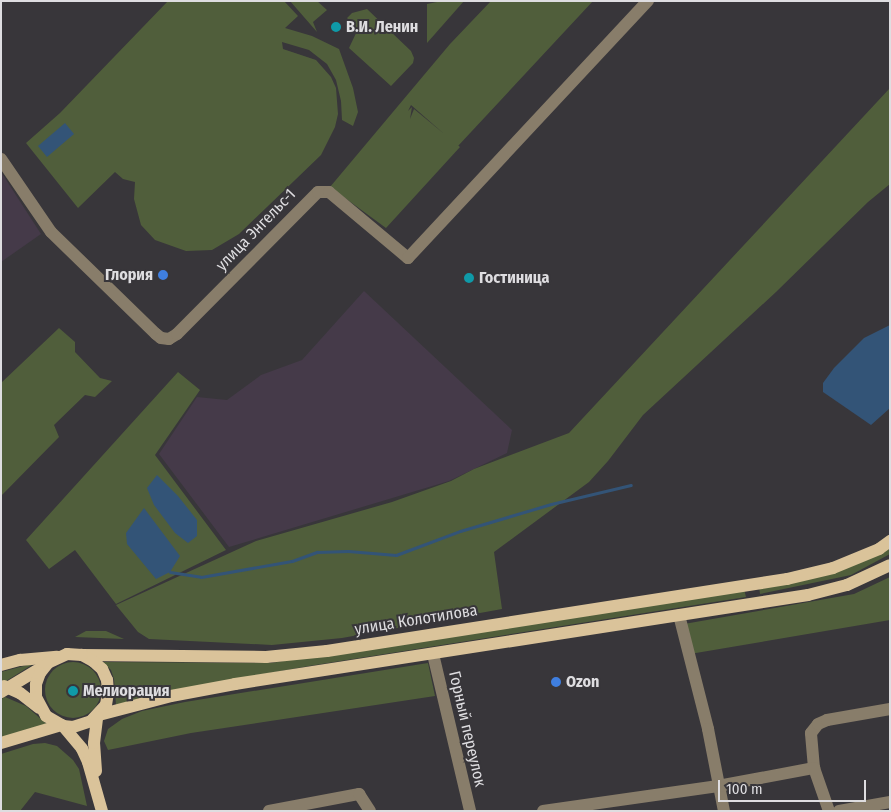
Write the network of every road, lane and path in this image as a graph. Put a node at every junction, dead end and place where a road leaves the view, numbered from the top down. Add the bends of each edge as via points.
1 (648, 1) edge
2 (1, 159) edge
3 (890, 541) edge
4 (890, 565) edge
5 (753, 584) junction
6 (756, 603) junction
7 (679, 615) junction
8 (433, 654) junction
9 (82, 655) junction
10 (52, 660) junction
11 (1, 665) edge
12 (4, 688) edge
13 (40, 709) junction
14 (890, 709) edge
15 (98, 716) junction
16 (62, 725) junction
17 (1, 742) edge
18 (814, 768) junction
19 (96, 786) junction
20 (718, 786) junction
21 (890, 802) edge
22 (102, 811) edge
23 (269, 811) edge
24 (370, 811) edge
25 (470, 811) edge
26 (543, 811) edge
27 (724, 811) edge
28 (829, 811) edge
29 (839, 811) edge

1 - 2 street, улица Энгельс-1 via 408,258 329,192 318,192 169,339 156,334 51,232
3 - 5 main road, улица Колотилова via 879,549 833,568
4 - 6 main road via 847,585
5 - 6 main road
5 - 9 main road, улица Колотилова via 327,651 266,657
6 - 7 main road
7 - 8 main road
7 - 20 street via 708,728
8 - 15 main road via 234,684 171,696
8 - 25 street, Горный переулок
9 - 10 main road, улица Колотилова via 70,654
9 - 15 main road via 102,670 107,680 106,705
10 - 11 main road via 20,660
10 - 12 main road, улица Колотилова
10 - 13 main road via 40,673 36,684
12 - 13 main road via 30,699
13 - 16 main road
14 - 18 street via 818,724 811,733
15 - 16 main road via 83,725
15 - 19 main road via 94,743
16 - 17 main road
16 - 19 main road via 82,749
18 - 20 street
18 - 28 street
19 - 22 main road
20 - 26 street
20 - 27 street
21 - 29 street
23 - 24 street via 359,794

